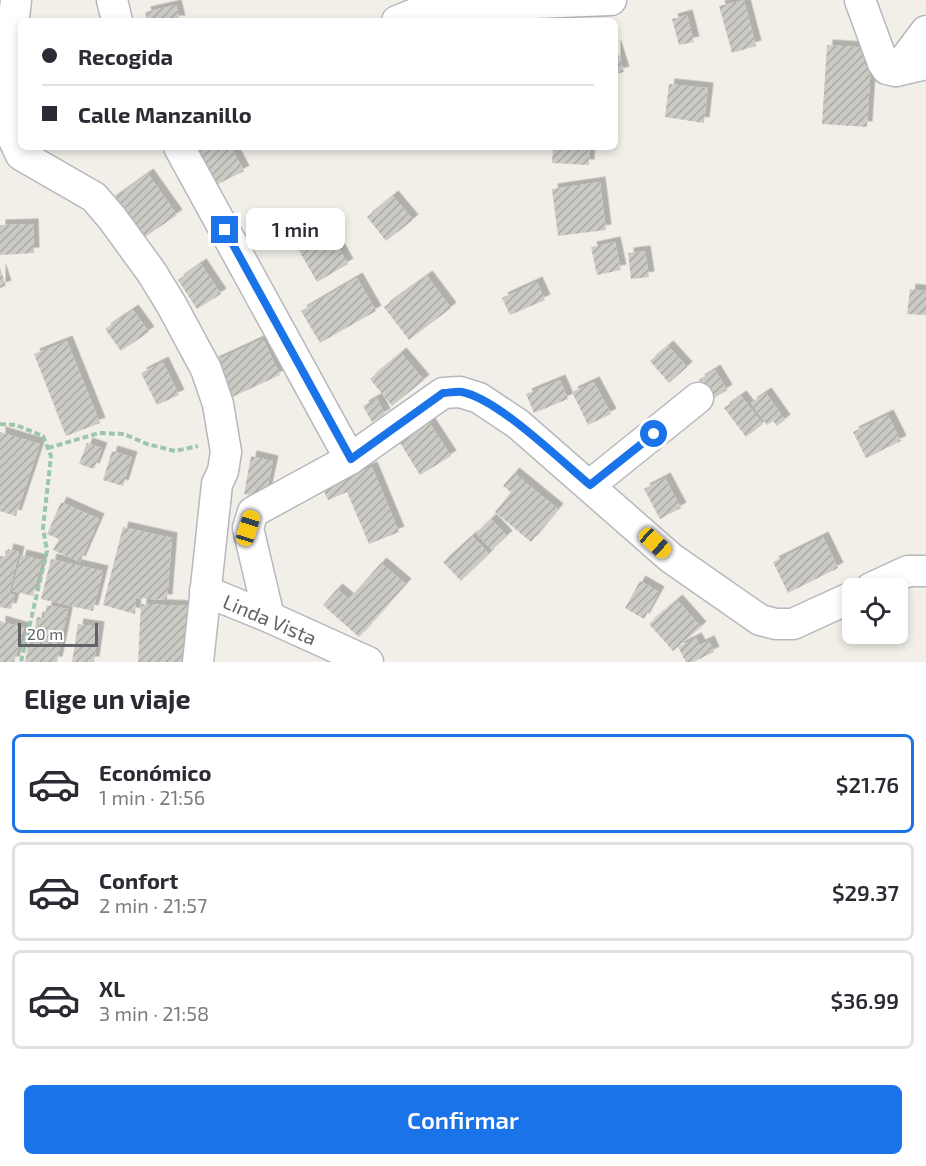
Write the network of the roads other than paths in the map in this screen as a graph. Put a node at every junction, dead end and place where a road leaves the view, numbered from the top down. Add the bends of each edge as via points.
1 (16, 0) edge
2 (112, 0) edge
3 (611, 0) edge
4 (860, 0) edge
5 (116, 18) edge
6 (404, 18) edge
7 (926, 31) edge
8 (926, 64) edge
9 (896, 71) junction
10 (18, 149) edge
11 (19, 150) edge
12 (181, 150) edge
13 (698, 398) dead end
14 (351, 459) junction
15 (590, 485) junction
16 (926, 572) edge
17 (893, 578) edge
18 (205, 591) junction
19 (842, 602) edge
20 (269, 617) junction
21 (198, 662) edge
22 (368, 662) edge

1 - 10 street via 8,70 13,138
2 - 5 street
3 - 6 street via 432,7
4 - 9 street via 883,63 887,69
7 - 9 street
8 - 9 street
11 - 18 street via 94,197 112,218 152,273 206,369 218,404 226,452 217,484
12 - 14 street
13 - 15 street
14 - 15 street via 443,393 460,392 479,398 519,424
14 - 20 street via 253,512 248,528
15 - 19 street via 671,558 760,620 792,624
16 - 17 street via 908,571
18 - 20 street, Linda Vista
18 - 21 street
20 - 22 street, Linda Vista

